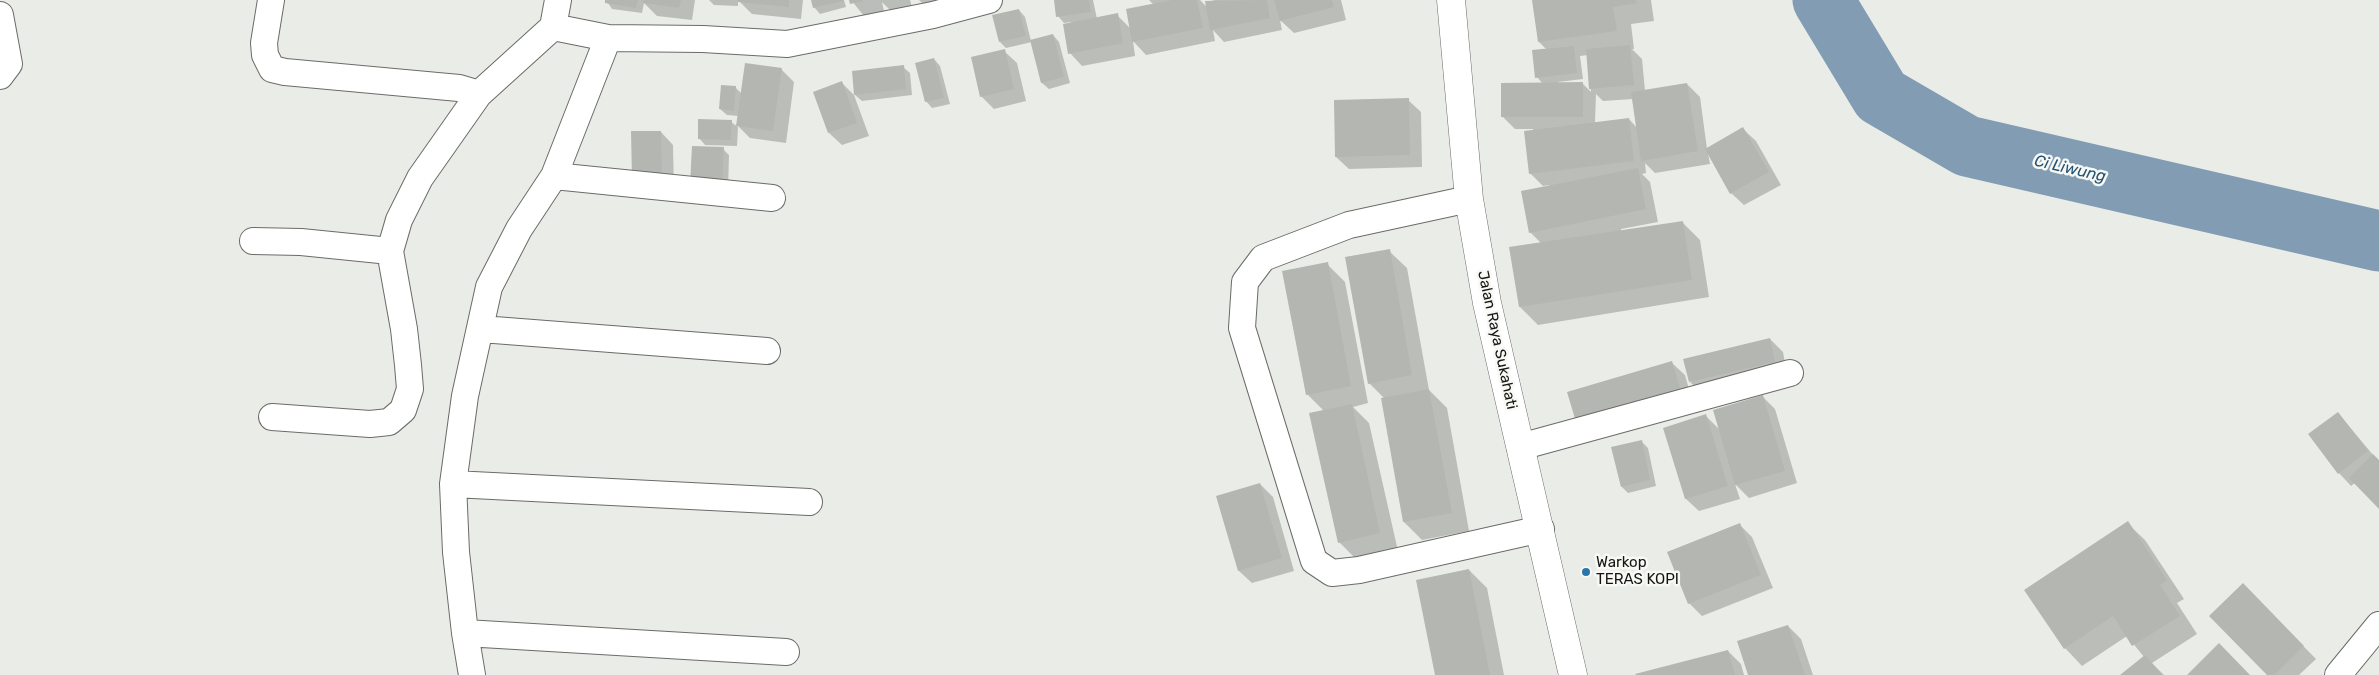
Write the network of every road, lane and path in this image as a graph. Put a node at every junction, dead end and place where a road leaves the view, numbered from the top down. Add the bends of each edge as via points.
1 (271, 0) edge
2 (558, 0) edge
3 (989, 0) edge
4 (1451, 0) edge
5 (0, 14) edge
6 (554, 27) junction
7 (608, 38) junction
8 (0, 76) edge
9 (479, 94) junction
10 (554, 176) junction
11 (772, 198) dead end
12 (1469, 199) junction
13 (253, 241) dead end
14 (390, 252) junction
15 (481, 329) junction
16 (767, 351) dead end
17 (1790, 373) dead end
18 (272, 417) dead end
19 (1520, 447) junction
20 (453, 484) junction
21 (809, 502) dead end
22 (1541, 529) junction
23 (2379, 625) edge
24 (465, 633) junction
25 (786, 652) dead end
26 (472, 675) edge
27 (1574, 675) edge
28 (2338, 675) edge

1 - 9 street via 264,43 265,55 272,68 285,72 459,88
2 - 6 street
3 - 7 street via 933,15 788,44
4 - 12 main road, Jalan Raya Sukahati
5 - 8 street via 9,64
6 - 7 street
6 - 9 street
7 - 10 street
9 - 14 street via 420,178 398,220
10 - 11 street
10 - 15 street via 518,229 489,287
12 - 19 main road, Jalan Raya Sukahati via 1487,303
12 - 22 street via 1349,225 1263,258 1245,282 1242,328 1314,561 1332,572 1359,570
13 - 14 street via 301,242
14 - 18 street via 404,329 410,388 403,410 388,422 370,424
15 - 16 street
15 - 20 street via 465,396
17 - 19 street
19 - 22 main road, Jalan Raya Sukahati
20 - 21 street
20 - 24 street
22 - 27 main road, Jalan Raya Sukahati
23 - 28 street
24 - 25 street
24 - 26 street

